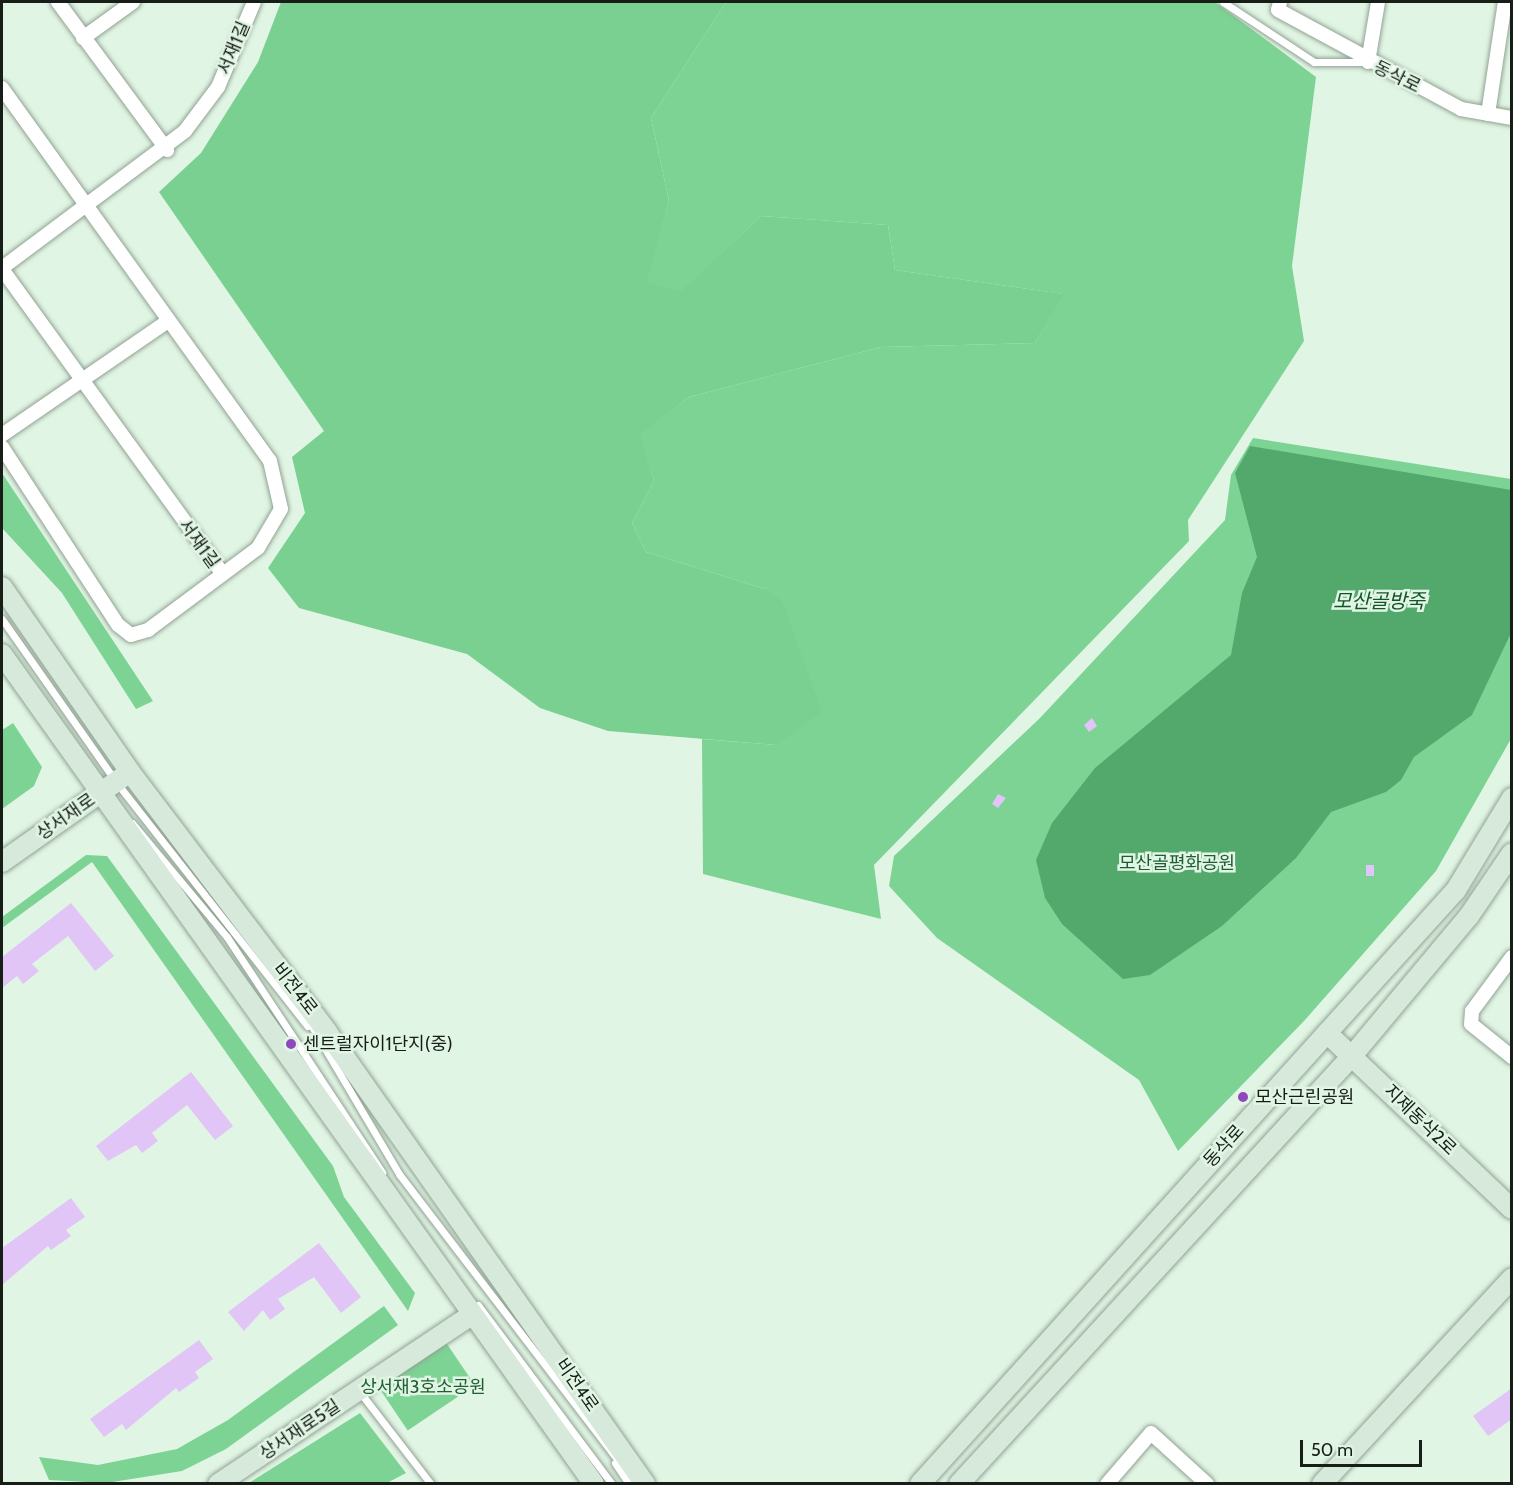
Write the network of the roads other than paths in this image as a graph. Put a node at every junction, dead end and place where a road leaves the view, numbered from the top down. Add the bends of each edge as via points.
1 (58, 2) edge
2 (133, 2) edge
3 (254, 2) edge
4 (1223, 2) edge
5 (1378, 2) edge
6 (1505, 2) edge
7 (1279, 6) edge
8 (83, 38) junction
9 (1368, 62) junction
10 (2, 88) edge
11 (1488, 114) junction
12 (1512, 118) edge
13 (167, 150) junction
14 (86, 206) junction
15 (2, 268) edge
16 (168, 321) junction
17 (79, 383) junction
18 (2, 435) edge
19 (2, 447) edge
20 (221, 572) junction
21 (2, 587) edge
22 (2, 619) edge
23 (2, 640) edge
24 (2, 654) edge
25 (113, 784) junction
26 (1512, 798) edge
27 (1512, 853) edge
28 (2, 862) edge
29 (1512, 957) edge
30 (296, 992) junction
31 (1327, 1033) junction
32 (315, 1035) junction
33 (1352, 1056) junction
34 (1512, 1057) edge
35 (382, 1172) junction
36 (1512, 1209) edge
37 (409, 1230) junction
38 (1512, 1278) edge
39 (470, 1316) junction
40 (359, 1390) junction
41 (608, 1454) junction
42 (218, 1484) edge
43 (431, 1484) edge
44 (594, 1484) edge
45 (612, 1484) edge
46 (629, 1484) edge
47 (643, 1484) edge
48 (920, 1484) edge
49 (959, 1484) edge
50 (1107, 1484) edge
51 (1208, 1484) edge
52 (1322, 1484) edge

1 - 8 street
2 - 8 street
3 - 13 street, 서재1길 via 218,87
4 - 9 lane, 동삭로 via 1314,62
5 - 9 street
6 - 11 street
7 - 9 street
8 - 13 street
9 - 11 street, 동삭로 via 1461,109
10 - 14 street
11 - 12 street, 동삭로
13 - 14 street, 서재1길
14 - 15 street, 서재1길
14 - 16 street
15 - 17 street, 서재1길
16 - 17 street
16 - 20 street via 270,461 281,509 258,548
17 - 18 street
17 - 20 street, 서재1길
19 - 20 street, 서재1길 via 124,631 131,635 148,630
21 - 25 main road, 비전4로
22 - 25 lane
23 - 25 lane
24 - 25 main road, 비전4로
25 - 28 main road, 상서재로
25 - 30 main road, 비전4로
25 - 32 lane
25 - 35 lane via 126,818 227,938
25 - 37 main road, 비전4로
26 - 31 main road, 동삭로 via 1456,890
27 - 33 main road, 동삭로 via 1469,916
29 - 34 street via 1472,1011 1471,1024
30 - 32 lane
30 - 47 main road, 비전4로
31 - 33 main road, 지제동삭2로
31 - 48 main road, 동삭로
32 - 41 lane via 399,1174
33 - 36 main road, 지제동삭2로
33 - 49 main road, 동삭로
35 - 37 lane
35 - 45 lane
37 - 39 main road, 비전4로
38 - 52 main road
39 - 40 main road, 상서재로5길
39 - 44 main road, 비전4로
40 - 42 main road, 상서재로5길
40 - 43 lane
41 - 46 lane
41 - 47 lane
50 - 51 street via 1151,1433

